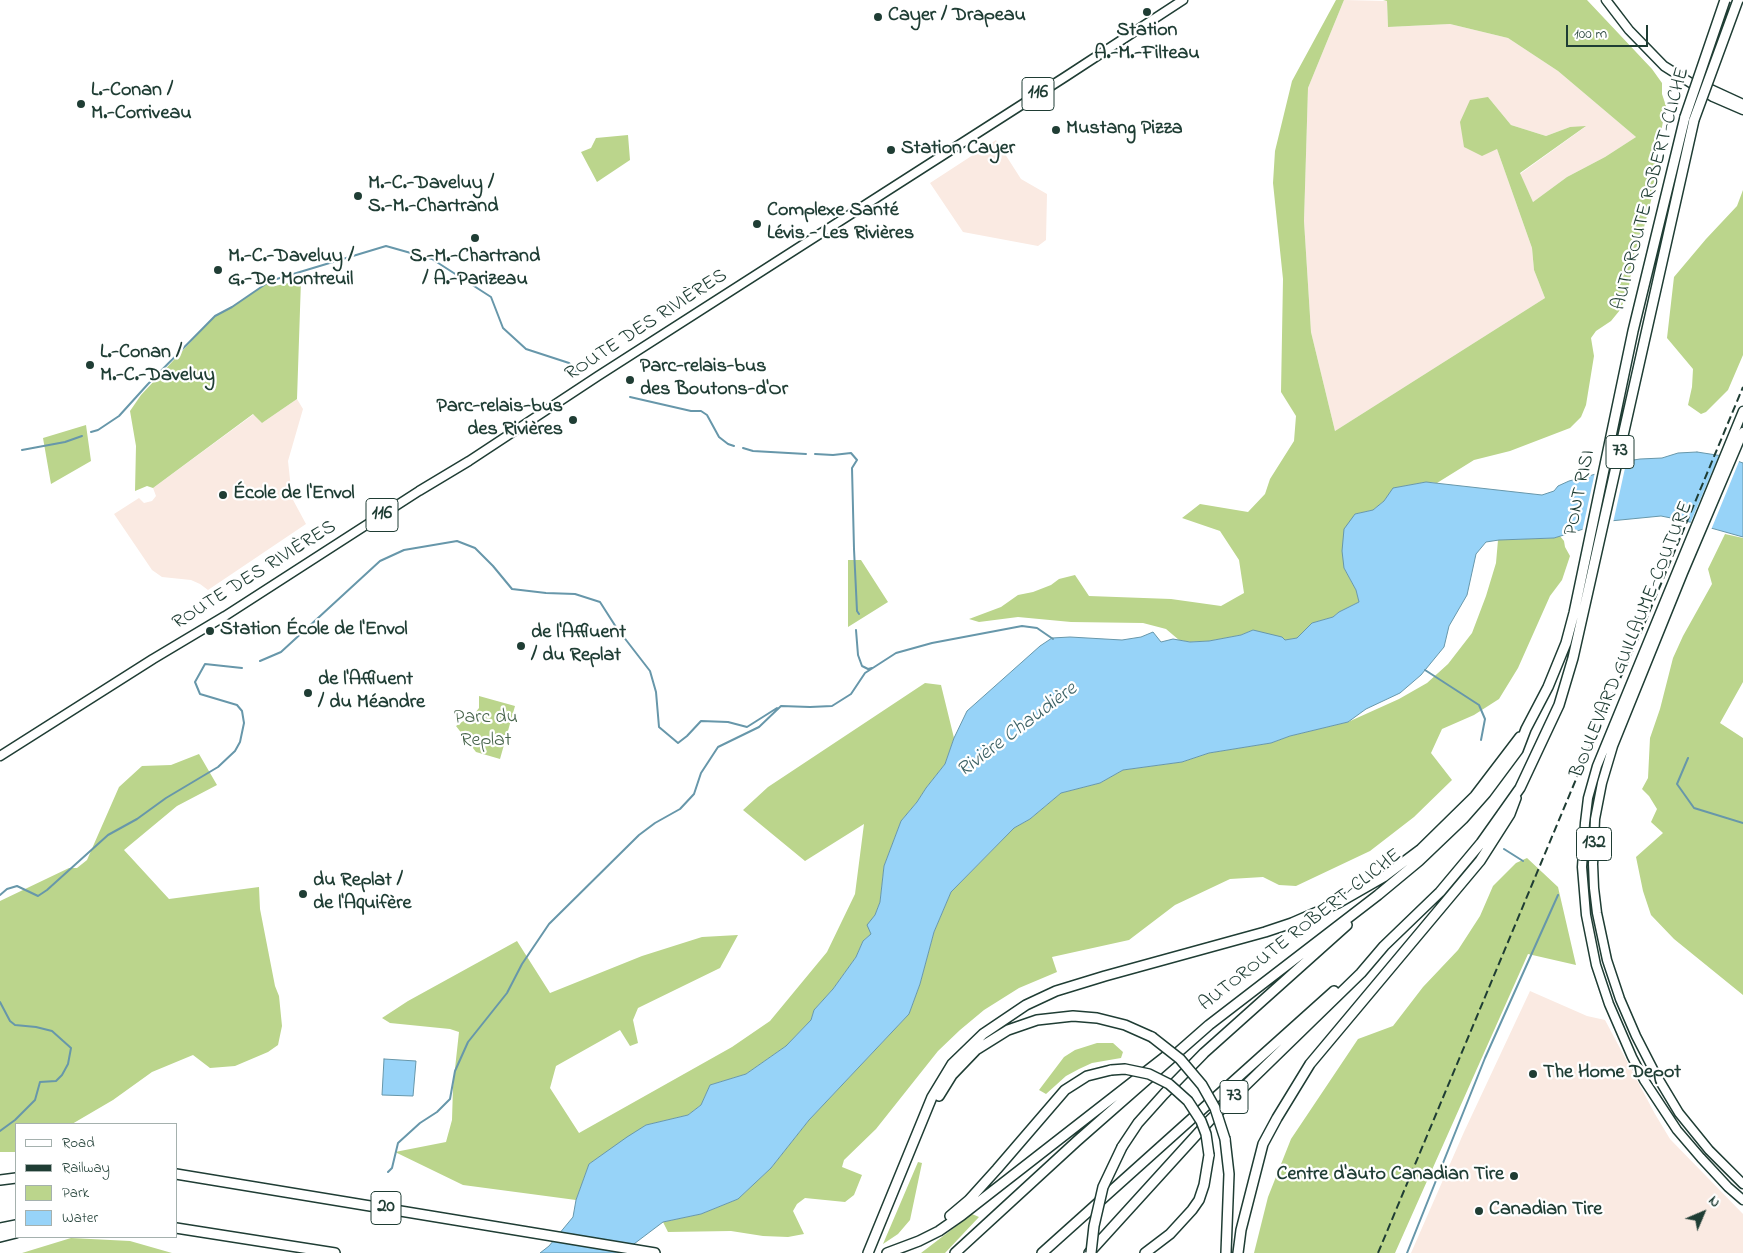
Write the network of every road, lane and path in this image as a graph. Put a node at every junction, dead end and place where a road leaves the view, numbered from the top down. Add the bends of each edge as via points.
1 (1183, 0) edge
2 (1606, 0) edge
3 (1725, 0) edge
4 (1738, 0) edge
5 (1684, 77) junction
6 (1743, 104) edge
7 (1743, 110) edge
8 (1648, 328) joint
9 (1633, 331) joint
10 (1743, 411) edge
11 (1743, 432) edge
12 (1680, 572) junction
13 (1582, 575) joint
14 (1526, 729) junction
15 (0, 756) edge
16 (1520, 788) junction
17 (1378, 895) junction
18 (1384, 946) junction
19 (1209, 1025) junction
20 (178, 1174) edge
21 (15, 1178) edge
22 (0, 1180) edge
23 (1743, 1184) edge
24 (1743, 1200) edge
25 (888, 1208) junction
26 (15, 1225) edge
27 (0, 1228) edge
28 (178, 1228) edge
29 (15, 1233) edge
30 (0, 1237) edge
31 (898, 1250) junction
32 (335, 1253) edge
33 (655, 1253) edge
34 (868, 1253) edge
35 (887, 1253) edge
36 (955, 1253) edge
37 (1042, 1253) edge
38 (1090, 1253) edge
39 (1144, 1253) edge
40 (1226, 1253) edge
41 (1238, 1253) edge

1 - 15 main road, ROUTE DES RIVIÈRES / 116 via 469,461
2 - 5 main road via 1649,52 1664,66
3 - 9 highway, AUTOROUTE ROBERT-CLICHE / 73, bridge via 1685,117
4 - 8 highway, AUTOROUTE ROBERT-CLICHE / 73, bridge via 1694,120
5 - 6 main road
5 - 7 main road via 1713,97
8 - 16 highway, PONT RISI / 73 via 1573,658 1558,705
9 - 13 highway, PONT RISI / 73
10 - 12 main road, BOULEVARD GUILLAUME-COUTURE / 132
11 - 12 main road, BOULEVARD GUILLAUME-COUTURE / 132
12 - 23 main road, BOULEVARD GUILLAUME-COUTURE / 132 via 1606,768 1595,819 1594,888 1607,960 1643,1051 1688,1124
12 - 24 main road, BOULEVARD GUILLAUME-COUTURE / 132 via 1597,766 1585,823 1584,891 1596,965 1632,1058 1677,1130
13 - 14 highway, AUTOROUTE ROBERT-CLICHE / 73 via 1566,643
14 - 17 highway, AUTOROUTE ROBERT-CLICHE / 73 via 1518,750 1480,800 1446,836
14 - 25 highway via 1475,796 1421,849 1385,876 1338,903 1283,926 1076,984 1041,998 996,1024 960,1055 940,1082
16 - 18 highway, 73 via 1460,870
16 - 41 highway via 1510,814 1480,861 1321,1050 1282,1110 1263,1144
17 - 19 highway, AUTOROUTE ROBERT-CLICHE / 73
17 - 38 highway, bridge via 1204,1054 1138,1123 1103,1187
18 - 37 highway
18 - 38 highway, 73 via 1361,973 1210,1120
19 - 31 highway via 962,1215 939,1231
19 - 36 highway, AUTOROUTE ROBERT-CLICHE / 73
20 - 33 highway, 20
21 - 22 highway
25 - 34 highway
25 - 40 highway, bridge via 945,1085 964,1062 991,1040 1023,1024 1055,1017 1097,1018 1125,1025 1152,1037 1180,1059 1202,1085 1215,1108 1226,1139 1229,1174
26 - 27 highway
28 - 32 highway
29 - 30 highway
31 - 35 highway
31 - 39 highway, bridge via 940,1224 969,1200 1066,1090 1087,1076 1125,1070 1148,1074 1169,1084 1188,1101 1201,1120 1209,1155 1199,1200 1170,1234

